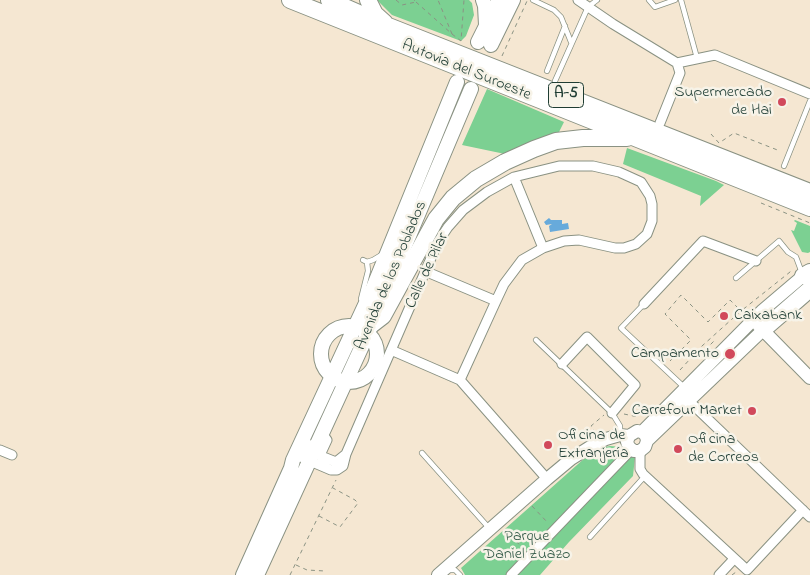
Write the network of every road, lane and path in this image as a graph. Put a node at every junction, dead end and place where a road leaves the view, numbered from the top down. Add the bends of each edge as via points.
1 (290, 0) edge
2 (329, 0) edge
3 (368, 0) edge
4 (396, 0) edge
5 (414, 0) edge
6 (438, 0) edge
7 (464, 0) edge
8 (483, 0) edge
9 (499, 0) edge
10 (513, 0) edge
11 (527, 0) edge
12 (533, 0) edge
13 (578, 0) edge
14 (597, 0) edge
15 (649, 0) edge
16 (675, 0) edge
17 (681, 0) edge
18 (416, 2) junction
19 (588, 7) junction
20 (386, 25) junction
21 (486, 26) junction
22 (565, 26) junction
23 (452, 34) junction
24 (461, 36) junction
25 (479, 42) junction
26 (572, 42) junction
27 (697, 58) junction
28 (500, 59) dead end
29 (677, 63) junction
30 (547, 71) dead end
31 (555, 81) dead end
32 (457, 82) dead end
33 (472, 89) dead end
34 (810, 94) edge
35 (810, 101) edge
36 (660, 123) dead end
37 (711, 134) dead end
38 (637, 138) junction
39 (780, 151) dead end
40 (784, 166) dead end
41 (514, 177) junction
42 (810, 192) edge
43 (810, 208) edge
44 (390, 248) junction
45 (543, 248) junction
46 (756, 261) junction
47 (427, 272) junction
48 (804, 276) edge
49 (736, 278) dead end
50 (496, 301) junction
51 (644, 304) joint
52 (741, 311) junction
53 (758, 325) junction
54 (363, 327) junction
55 (536, 340) dead end
56 (714, 341) dead end
57 (391, 350) junction
58 (705, 350) dead end
59 (670, 361) dead end
60 (562, 364) junction
61 (680, 370) dead end
62 (810, 378) edge
63 (339, 380) junction
64 (460, 380) junction
65 (325, 391) junction
66 (687, 395) junction
67 (611, 412) junction
68 (638, 417) dead end
69 (322, 433) junction
70 (597, 434) dead end
71 (624, 435) junction
72 (641, 443) junction
73 (0, 450) edge
74 (422, 453) dead end
75 (346, 454) junction
76 (12, 455) dead end
77 (309, 461) junction
78 (337, 474) dead end
79 (645, 476) junction
80 (547, 479) junction
81 (332, 488) junction
82 (532, 505) dead end
83 (806, 513) edge
84 (319, 516) junction
85 (505, 528) dead end
86 (490, 529) junction
87 (555, 530) junction
88 (590, 537) dead end
89 (529, 556) junction
90 (734, 559) junction
91 (295, 564) junction
92 (325, 571) dead end
93 (738, 572) dead end
94 (441, 573) edge
95 (243, 575) edge
96 (257, 575) edge
97 (290, 575) edge
98 (460, 575) edge
99 (511, 575) edge
100 (719, 575) edge
101 (732, 575) edge

1 - 38 highway, Autovía del Suroeste / A-5
2 - 20 highway, Autovía del Suroeste / A-5
3 - 20 highway
4 - 18 path via 402,5
5 - 18 path
6 - 23 path
7 - 24 path
8 - 21 main road
9 - 21 main road
10 - 25 main road
11 - 28 path
12 - 22 lane via 554,10
13 - 19 street
14 - 19 lane
15 - 16 lane via 655,7
17 - 27 lane
18 - 23 path
19 - 26 lane
19 - 29 street
20 - 42 highway, Autovía del Suroeste / A-5
21 - 25 main road
22 - 26 lane
22 - 30 lane
23 - 24 path via 461,41
24 - 25 path
26 - 31 lane
27 - 29 street
27 - 34 street via 715,55
29 - 36 street via 680,73
32 - 44 main road, Avenida de los Poblados
33 - 54 main road, Avenida de los Poblados
35 - 40 lane
37 - 39 path via 719,143 734,133
38 - 43 highway, Autovía del Suroeste / A-5
38 - 54 highway via 556,141 505,162 476,179 452,198 436,219 383,316
41 - 45 street
41 - 45 street, Calle de Pilar via 559,166 593,166 619,172 641,182 650,196 652,221 647,234 636,244 615,248 579,240
41 - 47 street, Calle de Pilar via 463,210 438,242
44 - 54 main road, Avenida de los Poblados
44 - 54 lane via 374,260 365,261 368,271 360,303
45 - 50 street, Calle de Pilar via 522,260
46 - 48 lane via 779,241 796,257
46 - 49 lane
46 - 51 street via 703,241
47 - 50 street
47 - 57 street, Calle de Pilar
48 - 52 path via 790,272
48 - 53 highway
50 - 64 street, Calle de Pilar
51 - 66 lane via 621,328
52 - 59 path via 730,300 708,322 681,295 665,314 691,340
52 - 61 path
53 - 62 street
53 - 66 street
54 - 63 main road, Avenida de los Poblados
54 - 63 main road via 376,347 375,365 363,379 355,382
54 - 63 main road via 339,328 325,340 321,358 324,367
55 - 60 lane
56 - 58 path
57 - 64 street
57 - 75 street, Calle de Pilar
60 - 67 lane
60 - 67 street via 587,337 635,385
63 - 65 main road, Avenida de los Poblados
63 - 69 main road, Avenida de los Poblados
64 - 80 street
65 - 77 street, Avenida de los Poblados via 304,450 303,458
65 - 95 main road, Avenida de los Poblados
66 - 72 street
66 - 83 street
67 - 68 path
67 - 70 path via 591,426
67 - 71 lane
69 - 75 street via 327,440 321,456 336,462
69 - 77 main road, Avenida de los Poblados
71 - 72 street via 629,447
71 - 80 street via 590,447
72 - 79 street via 640,469
72 - 87 street
73 - 76 street
74 - 86 lane
75 - 77 street, Calle de Pilar via 337,470
77 - 96 main road, Avenida de los Poblados
78 - 81 path
79 - 88 lane
79 - 90 street
80 - 86 street
81 - 84 path
81 - 84 path via 358,503 340,527
82 - 87 path
83 - 90 street via 747,570
84 - 91 path
85 - 89 path
86 - 94 street
87 - 89 street
89 - 99 street
90 - 100 street
91 - 92 path via 308,570
91 - 97 path
93 - 101 path
94 - 98 lane via 455,570

